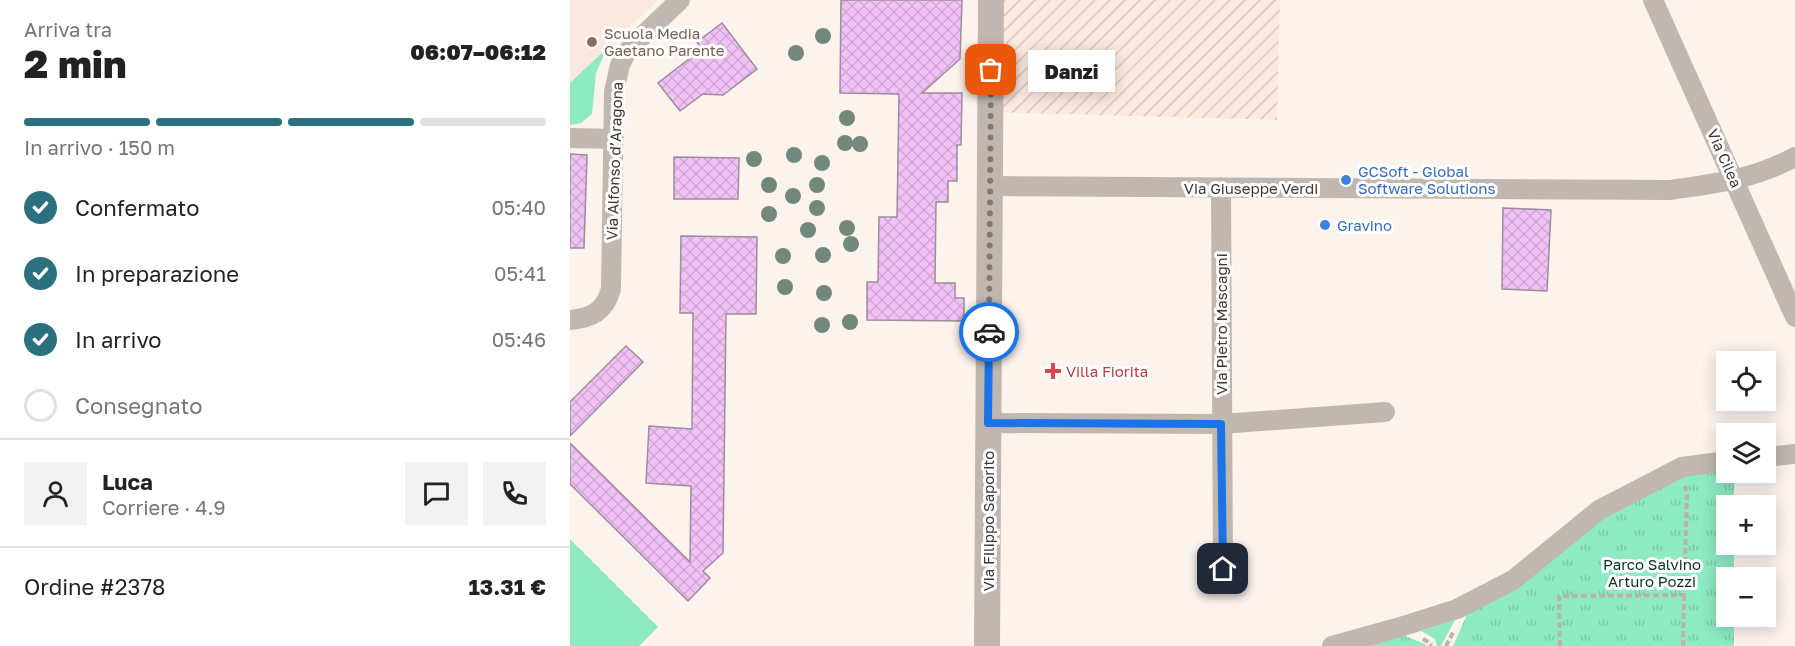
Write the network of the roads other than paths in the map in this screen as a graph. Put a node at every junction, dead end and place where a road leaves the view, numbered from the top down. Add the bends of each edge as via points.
1 (680, 0) edge
2 (991, 0) edge
3 (1653, 0) edge
4 (570, 138) edge
5 (614, 139) junction
6 (1795, 157) edge
7 (1735, 181) junction
8 (990, 186) junction
9 (1221, 188) junction
10 (1795, 317) edge
11 (570, 320) edge
12 (1385, 412) dead end
13 (988, 423) junction
14 (1221, 424) junction
15 (1795, 454) edge
16 (1776, 456) edge
17 (1716, 462) edge
18 (1223, 569) dead end
19 (987, 646) edge
20 (1332, 646) edge

1 - 5 street, Via Alfonso d’Aragona via 635,43 620,64 614,93
2 - 8 street, Via Filippo Saporito
3 - 7 street, Via Cilea
4 - 5 street
5 - 11 street, Via Alfonso d’Aragona via 611,289 608,300 596,314
6 - 7 street, Via Giuseppe Verdi
7 - 9 street, Via Giuseppe Verdi via 1670,190
7 - 10 street, Via Cilea
8 - 9 street, Via Giuseppe Verdi
8 - 13 street, Via Filippo Saporito
9 - 14 street, Via Pietro Mascagni
12 - 14 street
13 - 14 street
13 - 19 street, Via Filippo Saporito
14 - 18 street, Via Pietro Mascagni
15 - 16 street
17 - 20 street via 1682,466 1599,510 1513,580 1457,609

